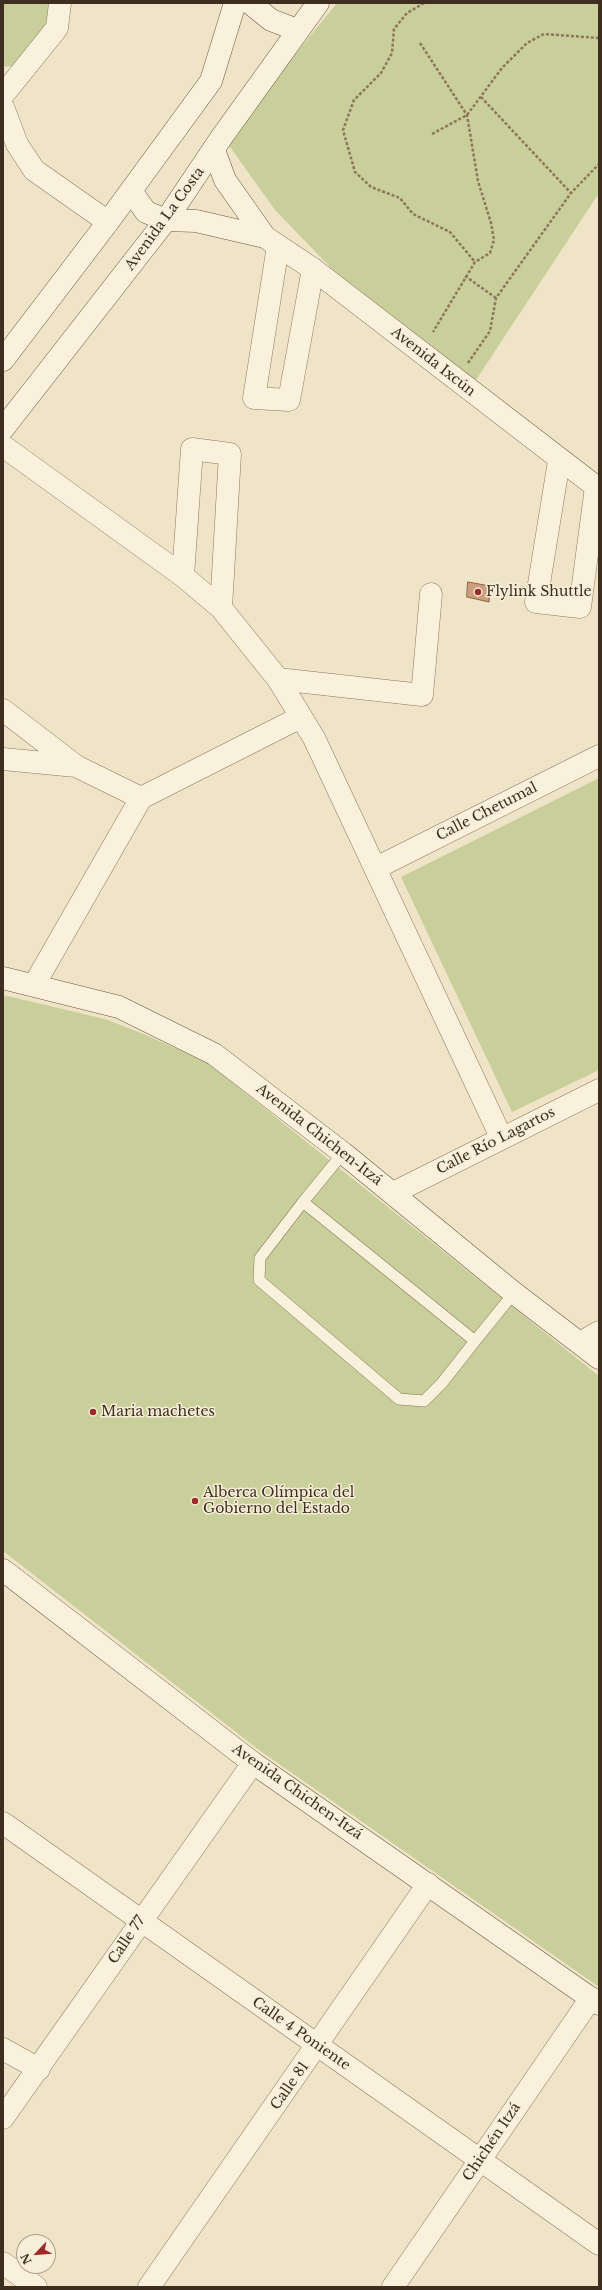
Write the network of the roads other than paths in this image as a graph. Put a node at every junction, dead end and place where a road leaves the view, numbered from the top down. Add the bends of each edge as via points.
1 (60, 3) edge
2 (235, 3) edge
3 (250, 3) edge
4 (318, 3) edge
5 (297, 30) junction
6 (3, 95) edge
7 (3, 107) edge
8 (214, 150) junction
9 (131, 191) junction
10 (166, 220) junction
11 (108, 222) junction
12 (272, 242) junction
13 (313, 269) junction
14 (7, 347) edge
15 (3, 429) edge
16 (3, 446) edge
17 (559, 460) junction
18 (598, 488) edge
19 (183, 576) junction
20 (430, 594) dead end
21 (221, 608) junction
22 (278, 679) junction
23 (3, 710) edge
24 (301, 717) junction
25 (599, 756) edge
26 (3, 759) edge
27 (76, 766) junction
28 (141, 798) junction
29 (376, 868) junction
30 (3, 978) edge
31 (34, 985) junction
32 (599, 1090) edge
33 (501, 1137) junction
34 (343, 1153) junction
35 (393, 1193) junction
36 (303, 1202) junction
37 (514, 1293) junction
38 (599, 1332) edge
39 (475, 1341) junction
40 (580, 1343) junction
41 (599, 1358) edge
42 (3, 1570) edge
43 (253, 1763) junction
44 (3, 1823) edge
45 (428, 1884) junction
46 (140, 1920) junction
47 (595, 2001) edge
48 (318, 2046) junction
49 (3, 2049) edge
50 (39, 2069) junction
51 (3, 2118) edge
52 (480, 2160) junction
53 (599, 2244) edge
54 (3, 2263) edge
55 (36, 2287) edge
56 (149, 2287) edge
57 (393, 2287) edge

1 - 6 street via 57,28
2 - 9 street via 211,81
3 - 5 street via 271,20
4 - 5 street, Avenida La Costa
5 - 8 street, Avenida La Costa
7 - 11 street via 17,144 34,170
8 - 10 street, Avenida La Costa
8 - 12 street, Avenida Ixcún via 225,180
9 - 10 street, Avenida Ixcún via 146,212
9 - 11 street
10 - 12 street, Avenida Ixcún via 196,221
10 - 15 street, Avenida La Costa
11 - 14 street
12 - 13 street, Avenida Ixcún
12 - 13 street via 254,398 289,400
13 - 17 street, Avenida Ixcún
16 - 19 street
17 - 18 street, Avenida Ixcún
17 - 18 street via 536,602 580,607
19 - 21 street
19 - 21 street via 192,449 230,454
20 - 22 street via 422,695
21 - 22 street
22 - 24 street
23 - 27 street
24 - 28 street
24 - 29 street via 314,738
25 - 29 street, Calle Chetumal
26 - 27 street
27 - 28 street
28 - 31 street
29 - 33 street
30 - 31 street, Avenida Chichen-Itzá
31 - 34 street, Avenida Chichen-Itzá via 119,1007 214,1054
32 - 33 street, Calle Río Lagartos
33 - 35 street, Calle Río Lagartos
34 - 35 street, Avenida Chichen-Itzá
34 - 36 lane
35 - 37 street, Avenida Chichen-Itzá
36 - 39 lane
36 - 39 lane via 260,1258 259,1280 399,1399 424,1400 442,1383
37 - 39 lane
37 - 40 street, Avenida Chichen-Itzá
38 - 40 street
40 - 41 street, Avenida Chichen-Itzá
42 - 43 street, Avenida Chichen-Itzá
43 - 45 street, Avenida Chichen-Itzá
43 - 46 street, Calle 77
44 - 46 street, Calle 4 Poniente
45 - 47 street, Avenida Chichen-Itzá
45 - 48 street, Calle 81
46 - 48 street, Calle 4 Poniente
46 - 50 street, Calle 77
47 - 52 street, Chichén Itzá
48 - 52 street, Calle 4 Poniente
48 - 56 street, Calle 81
49 - 50 street
50 - 51 street, Calle 77
52 - 53 street, Calle 4 Poniente
52 - 57 street, Chichén Itzá
54 - 55 street

